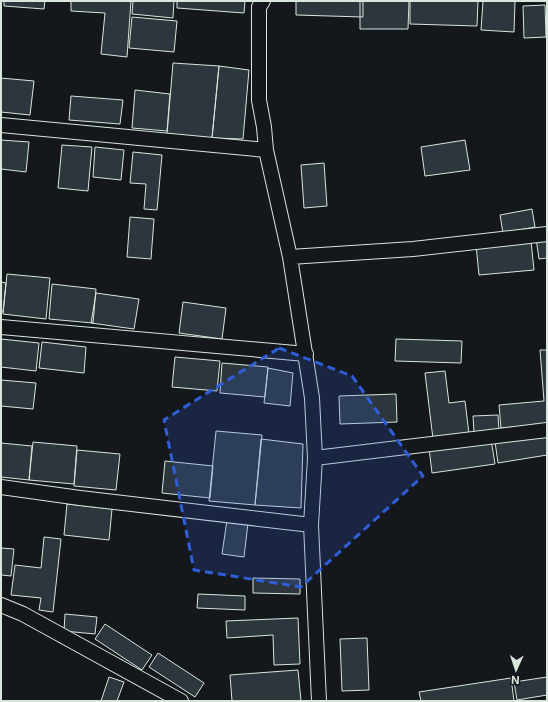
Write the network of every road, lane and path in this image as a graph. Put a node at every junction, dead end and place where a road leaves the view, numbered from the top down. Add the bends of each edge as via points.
1 (263, 1) edge
2 (1, 125) edge
3 (266, 150) junction
4 (547, 234) edge
5 (290, 257) junction
6 (1, 327) edge
7 (306, 354) junction
8 (547, 430) edge
9 (315, 458) junction
10 (1, 487) edge
11 (311, 525) junction
12 (1, 605) edge
13 (181, 701) edge
14 (319, 701) edge

1 - 3 street via 259,7 259,100
2 - 3 street
3 - 5 street
4 - 5 street via 414,249
5 - 7 street
6 - 7 street
7 - 9 street via 312,398
8 - 9 street
9 - 11 street
10 - 11 street
11 - 14 street
12 - 13 street via 23,614

